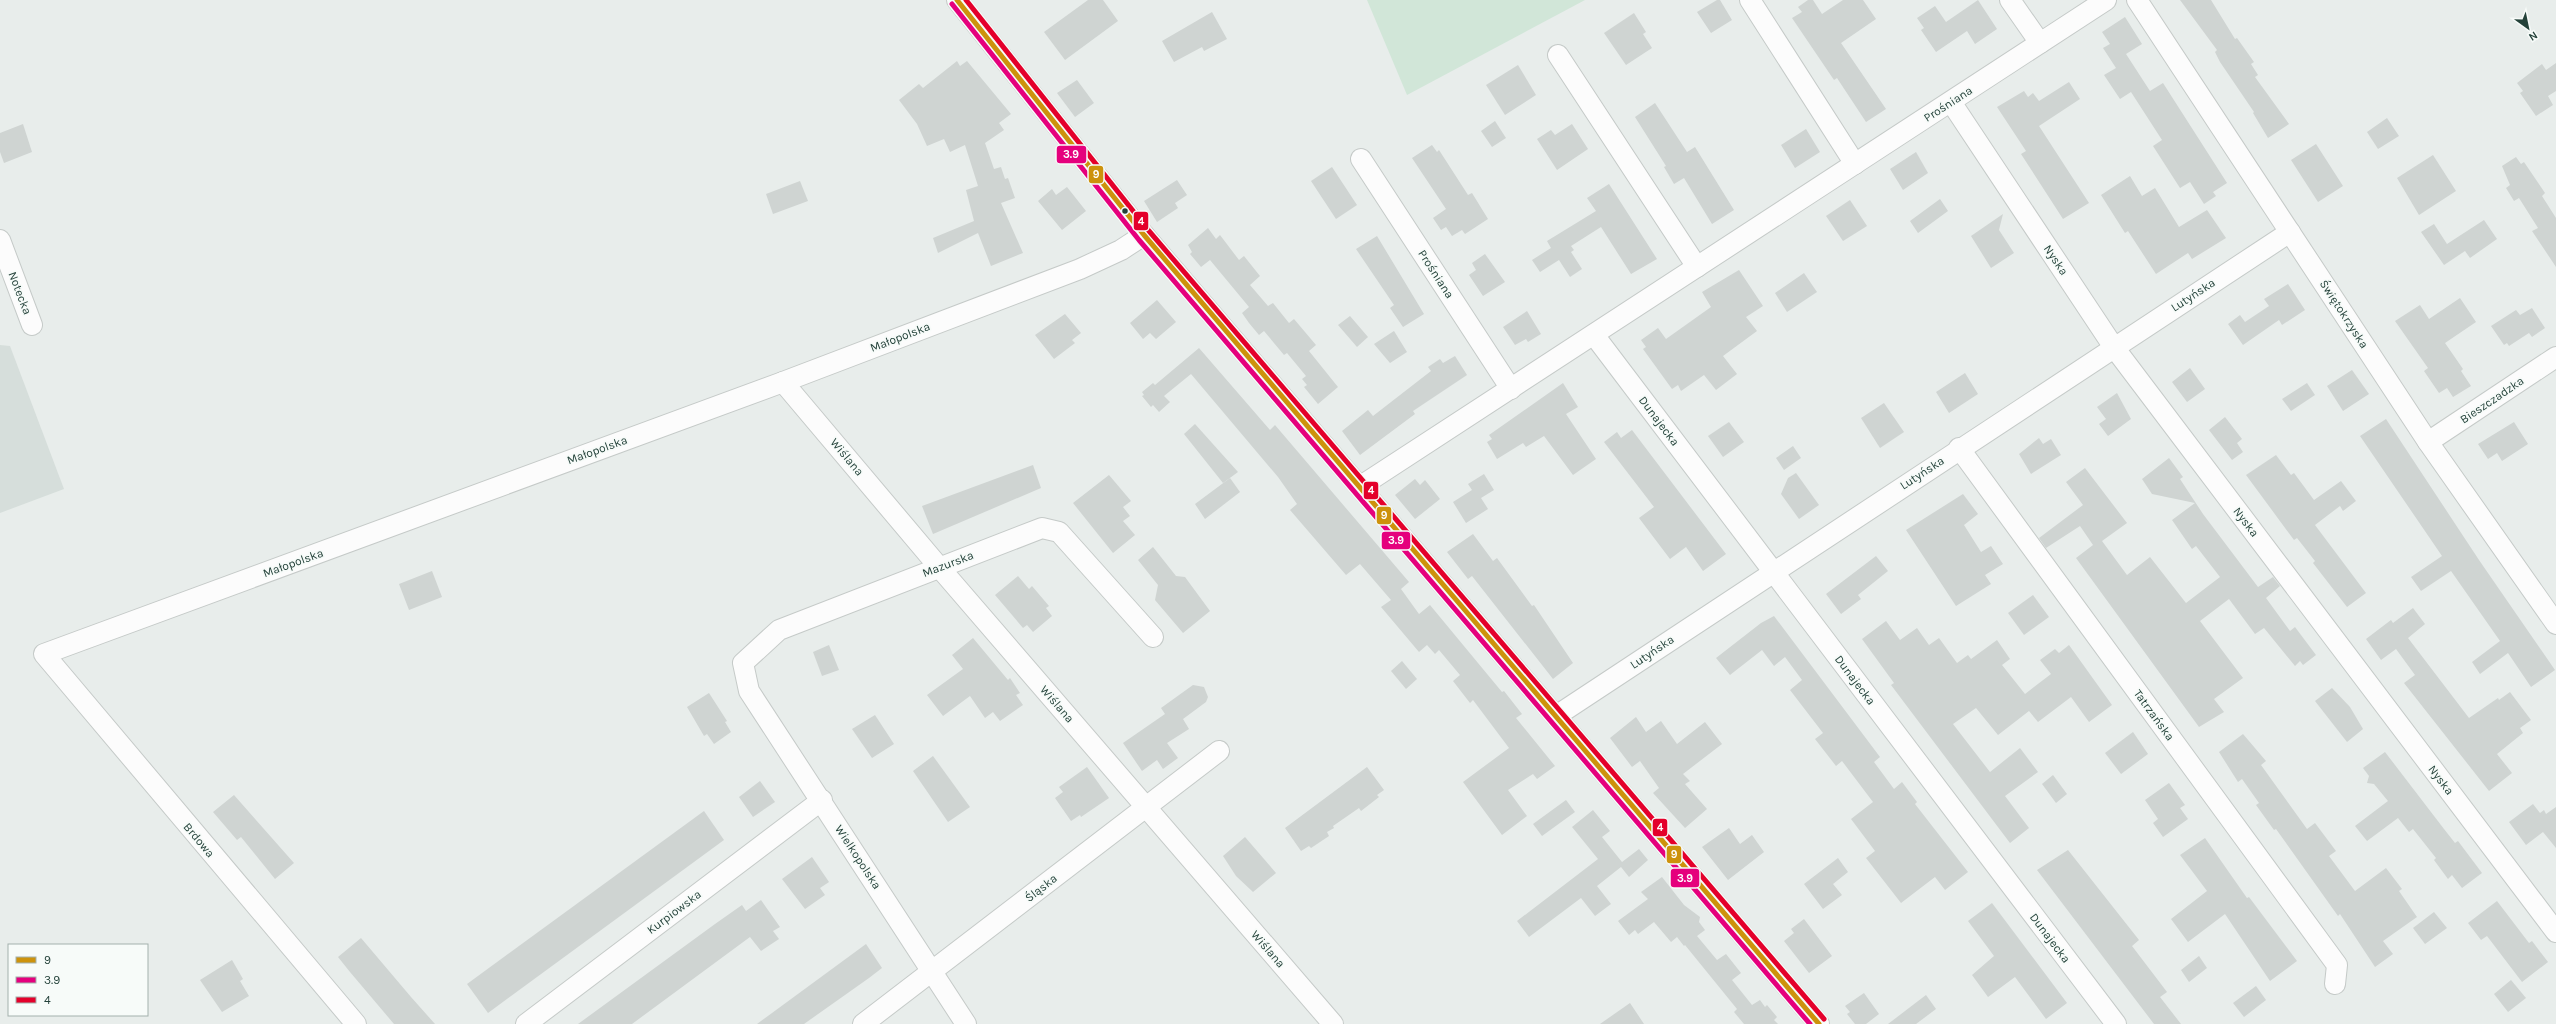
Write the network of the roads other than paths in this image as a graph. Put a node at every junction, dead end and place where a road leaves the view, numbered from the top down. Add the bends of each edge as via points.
1 (957, 0) edge
2 (1750, 0) edge
3 (2010, 0) edge
4 (2106, 0) edge
5 (2137, 0) edge
6 (2040, 43) junction
7 (1558, 55) dead end
8 (1951, 102) junction
9 (1361, 159) dead end
10 (1856, 164) junction
11 (2290, 232) junction
12 (1144, 235) junction
13 (0, 240) edge
14 (1698, 267) junction
15 (32, 325) dead end
16 (1594, 335) junction
17 (2113, 346) junction
18 (2556, 357) edge
19 (783, 382) junction
20 (1511, 389) junction
21 (2428, 442) junction
22 (1959, 448) junction
23 (1361, 486) junction
24 (939, 567) junction
25 (1773, 572) junction
26 (2556, 624) edge
27 (1153, 637) dead end
28 (44, 654) joint
29 (749, 691) joint
30 (1556, 716) junction
31 (1219, 751) dead end
32 (822, 800) junction
33 (1145, 806) junction
34 (2556, 932) edge
35 (933, 972) junction
36 (2335, 984) dead end
37 (356, 1024) edge
38 (526, 1024) edge
39 (863, 1024) edge
40 (966, 1024) edge
41 (1333, 1024) edge
42 (1819, 1024) edge
43 (2116, 1024) edge

1 - 12 street
2 - 10 street
3 - 6 street
4 - 6 street, Prośniana
5 - 11 street, Świętokrzyska
6 - 8 street, Prośniana
7 - 14 street
8 - 10 street, Prośniana
8 - 17 street, Nyska
9 - 20 street, Prośniana
10 - 14 street, Prośniana
11 - 17 street, Lutyńska
11 - 21 street, Świętokrzyska
12 - 19 street, Małopolska via 1121,250 1080,269
12 - 23 street
13 - 15 street, Notecka
14 - 16 street, Prośniana
16 - 20 street, Prośniana
16 - 25 street, Dunajecka
17 - 22 street, Lutyńska
17 - 34 street, Nyska
18 - 21 street, Bieszczadzka
19 - 24 street, Wiślana
19 - 28 street, Małopolska
20 - 23 street, Prośniana
21 - 26 street, Świętokrzyska
22 - 25 street, Lutyńska
22 - 36 street, Tatrzańska via 2337,965
23 - 30 street
24 - 27 street, Mazurska via 1042,528 1060,532
24 - 29 street, Mazurska via 779,630 743,663
24 - 33 street, Wiślana
25 - 30 street, Lutyńska
25 - 43 street, Dunajecka
28 - 37 street, Brdowa
29 - 32 street, Wielkopolska
30 - 42 street
31 - 33 street, Śląska
32 - 35 street, Wielkopolska
32 - 38 street, Kurpiowska
33 - 35 street, Śląska
33 - 41 street, Wiślana
35 - 39 street, Śląska
35 - 40 street, Wielkopolska

